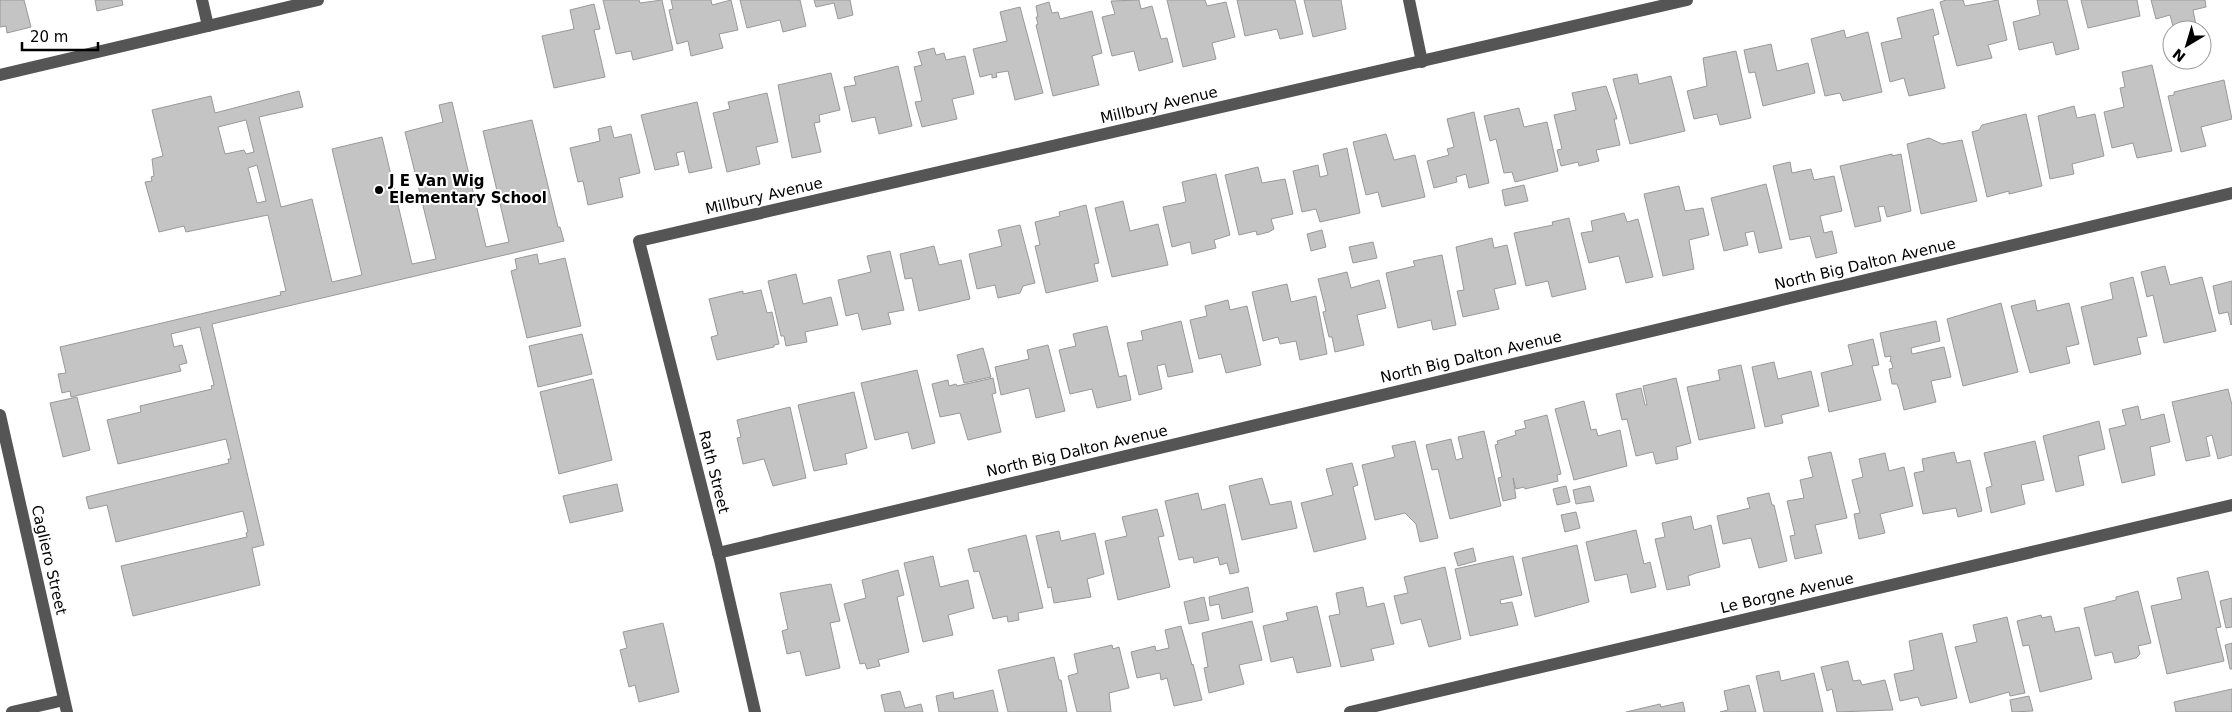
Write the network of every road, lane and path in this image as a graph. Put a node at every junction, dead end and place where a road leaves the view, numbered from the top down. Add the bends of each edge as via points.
1 (202, 0) edge
2 (318, 0) edge
3 (1409, 0) edge
4 (1686, 0) edge
5 (208, 26) junction
6 (1422, 62) junction
7 (0, 75) edge
8 (2232, 193) edge
9 (639, 241) joint
10 (0, 415) edge
11 (2232, 505) edge
12 (718, 553) junction
13 (66, 706) edge
14 (12, 712) edge
15 (755, 712) edge
16 (1350, 712) edge

1 - 5 street
2 - 5 street
3 - 6 street
4 - 6 street, Millbury Avenue
5 - 7 street
6 - 9 street, Millbury Avenue
8 - 12 street, North Big Dalton Avenue
9 - 12 street, Rath Street
10 - 13 street, Cagliero Street
11 - 16 street, Le Borgne Avenue
12 - 15 street, Rath Street
13 - 14 street

